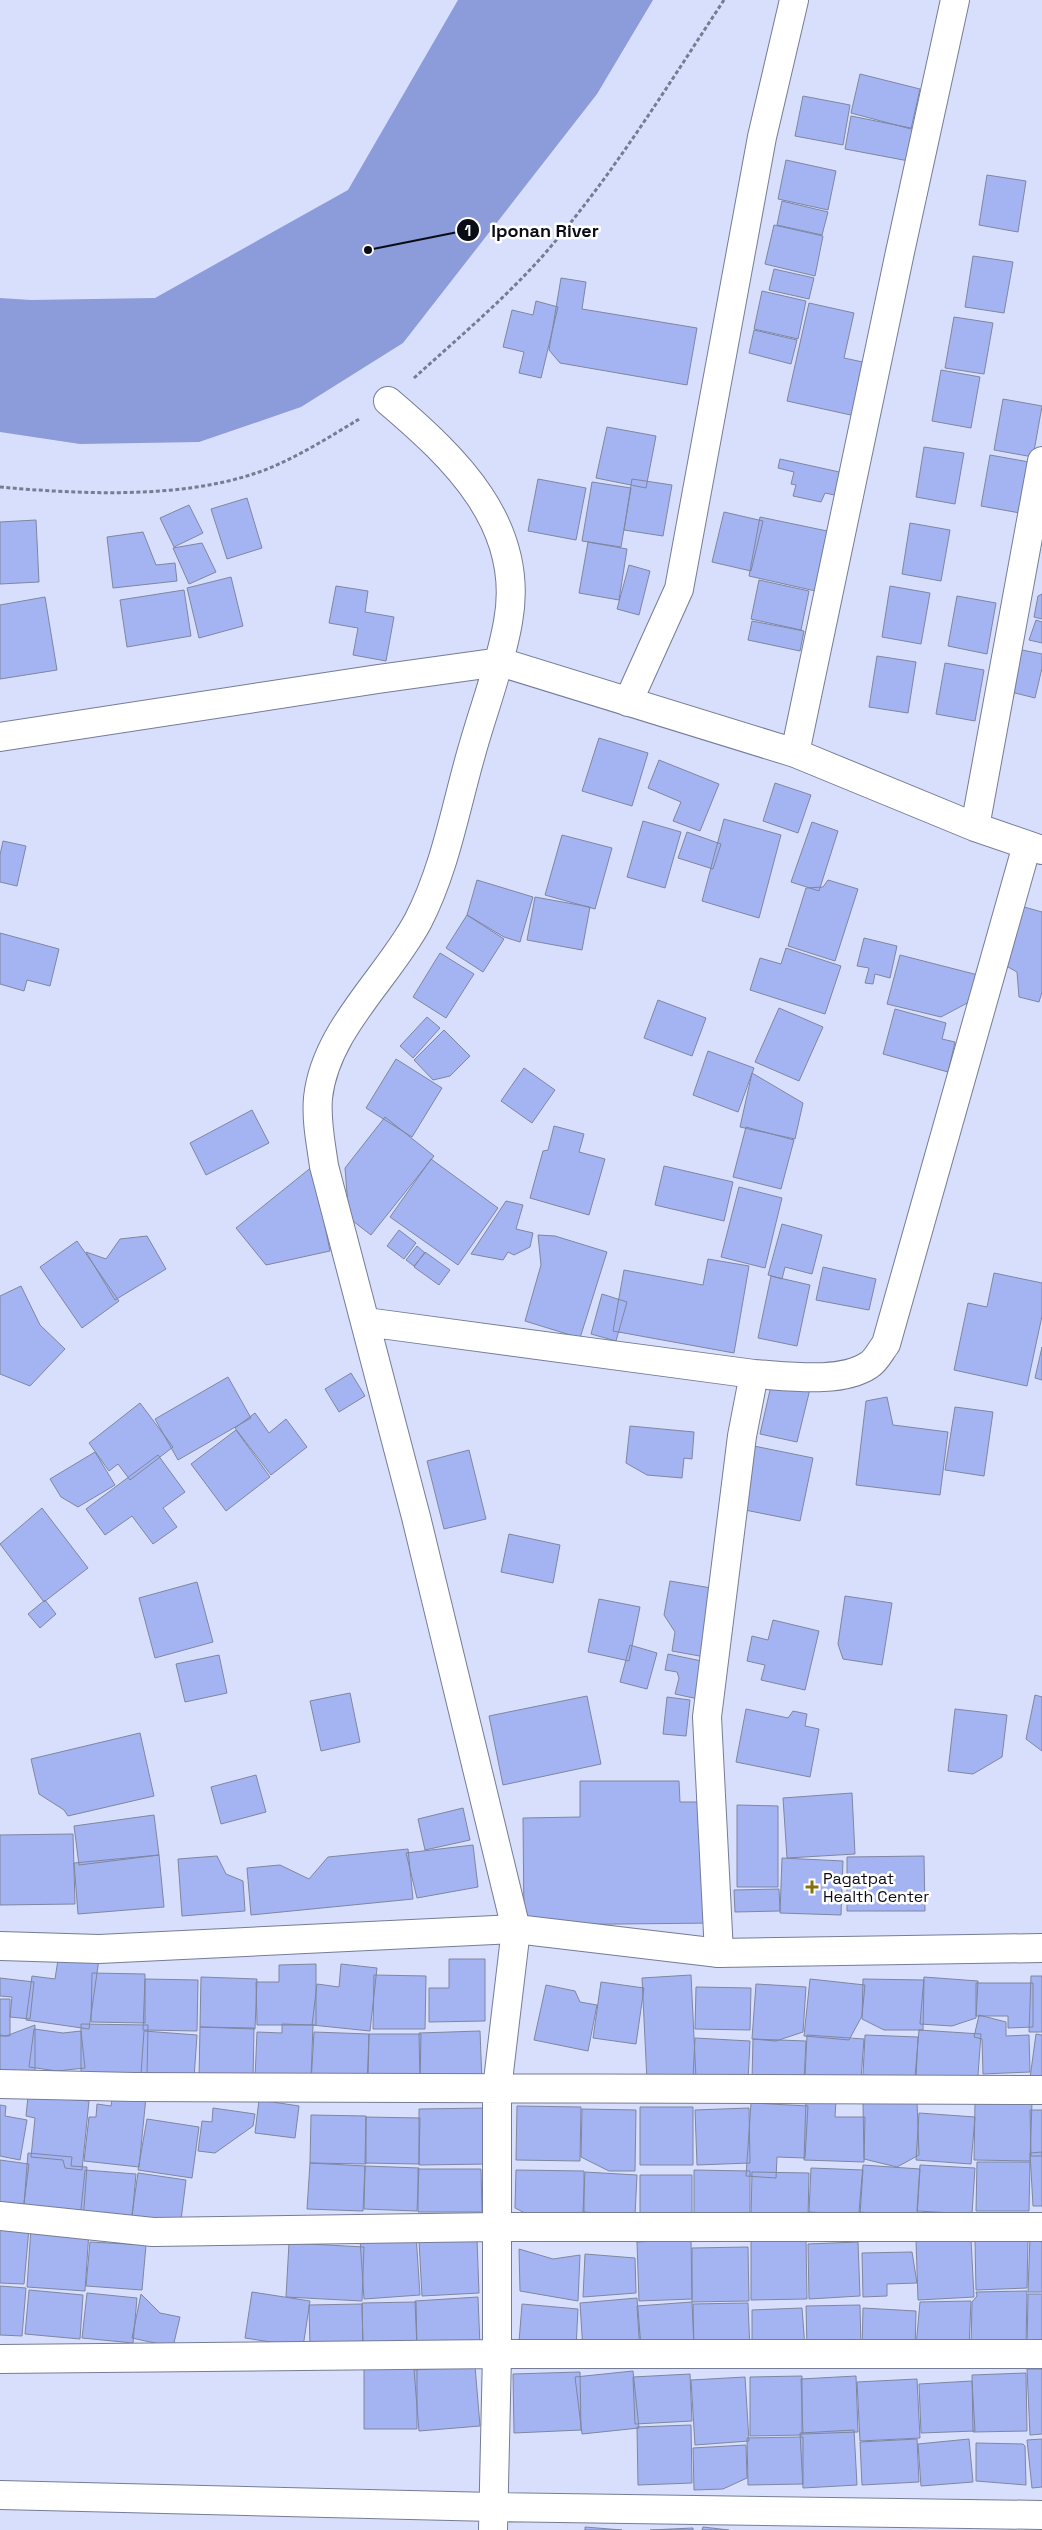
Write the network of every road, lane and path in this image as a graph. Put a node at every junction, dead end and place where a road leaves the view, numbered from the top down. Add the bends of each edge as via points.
1 (724, 0) edge
2 (794, 0) edge
3 (956, 0) edge
4 (388, 401) junction
5 (1042, 461) edge
6 (0, 488) edge
7 (500, 662) junction
8 (628, 702) junction
9 (0, 738) edge
10 (795, 753) junction
11 (975, 827) junction
12 (1035, 847) edge
13 (366, 1322) junction
14 (754, 1374) junction
15 (516, 1929) junction
16 (0, 1946) edge
17 (1042, 1948) edge
18 (719, 1952) junction
19 (0, 2084) edge
20 (496, 2089) junction
21 (1042, 2090) edge
22 (0, 2216) edge
23 (496, 2227) junction
24 (1042, 2227) edge
25 (497, 2354) junction
26 (1042, 2354) edge
27 (0, 2359) edge
28 (0, 2495) edge
29 (1042, 2515) edge
30 (493, 2519) edge

1 - 4 path via 591,196 539,259 471,327
2 - 8 street via 762,137 679,589
3 - 10 street
4 - 6 path via 320,443 254,474 193,488 115,493
4 - 7 street via 461,469 482,497 499,531 511,590 509,620
5 - 11 street
7 - 8 street
7 - 9 street
7 - 13 street via 471,752 443,860 418,921 338,1036 324,1070 318,1097 324,1166
8 - 10 street
10 - 11 street
11 - 12 street
12 - 14 street via 886,1344 872,1364 854,1374 804,1377
13 - 14 street
13 - 15 street
14 - 18 street via 742,1436 707,1717
15 - 16 street via 99,1950
15 - 18 street
15 - 20 street
17 - 18 street
19 - 20 street
20 - 21 street
20 - 23 street
22 - 23 street via 153,2232
23 - 24 street
23 - 25 street
25 - 26 street
25 - 27 street
25 - 30 street
28 - 30 street
29 - 30 street

